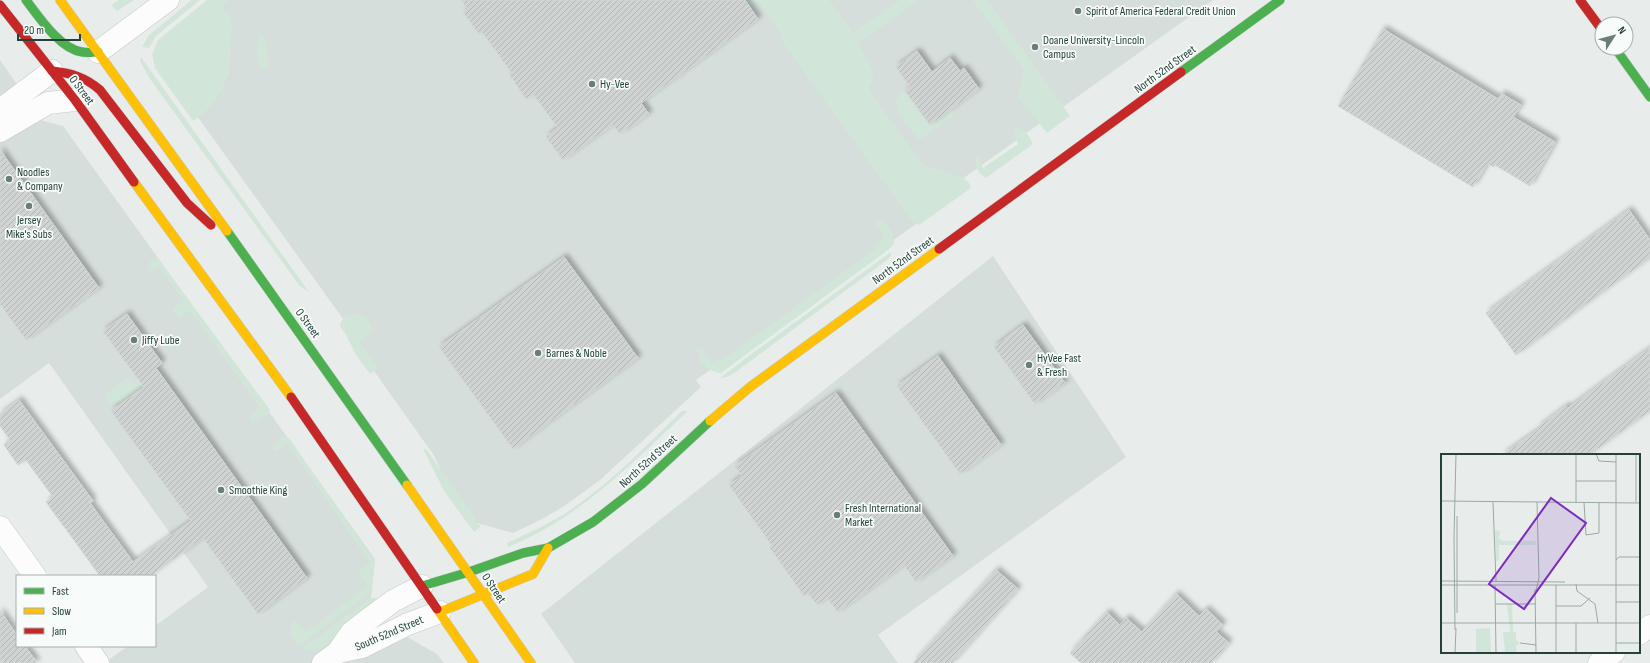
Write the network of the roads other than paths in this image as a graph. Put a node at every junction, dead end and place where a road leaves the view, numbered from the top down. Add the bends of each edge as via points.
1 (26, 0) edge
2 (60, 0) edge
3 (168, 0) edge
4 (1280, 0) edge
5 (1580, 0) edge
6 (0, 5) edge
7 (1594, 19) edge
8 (98, 52) junction
9 (1621, 56) edge
10 (52, 71) junction
11 (1650, 97) edge
12 (75, 100) junction
13 (0, 110) edge
14 (0, 131) edge
15 (246, 257) junction
16 (0, 527) edge
17 (548, 548) junction
18 (469, 572) junction
19 (35, 575) edge
20 (422, 586) junction
21 (484, 594) junction
22 (440, 612) junction
23 (1650, 626) edge
24 (1640, 633) edge
25 (87, 647) edge
26 (1613, 653) edge
27 (331, 657) edge
28 (98, 663) edge
29 (474, 663) edge
30 (531, 663) edge
31 (1599, 663) edge

1 - 8 main road via 57,37 81,52
2 - 8 main road, O Street
3 - 8 street
4 - 17 main road, North 52nd Street via 774,369 719,413 611,510
5 - 7 main road
6 - 10 main road, O Street
8 - 15 main road, O Street
9 - 11 main road
10 - 12 main road, O Street
10 - 13 street
10 - 15 main road via 78,74 100,90 188,203
12 - 14 street via 48,104
12 - 20 main road, O Street via 299,408
15 - 18 main road, O Street
16 - 19 street
17 - 18 main road, North 52nd Street via 523,553
17 - 21 main road, North 52nd Street via 533,574
18 - 20 main road, North 52nd Street
18 - 21 main road, O Street
20 - 22 main road, O Street
20 - 27 street, South 52nd Street via 393,601 369,619 352,633
21 - 22 main road, North 52nd Street
21 - 30 main road, O Street
22 - 27 street, South 52nd Street via 408,624 362,647
22 - 29 main road, O Street
23 - 24 street
25 - 28 street
26 - 31 street

